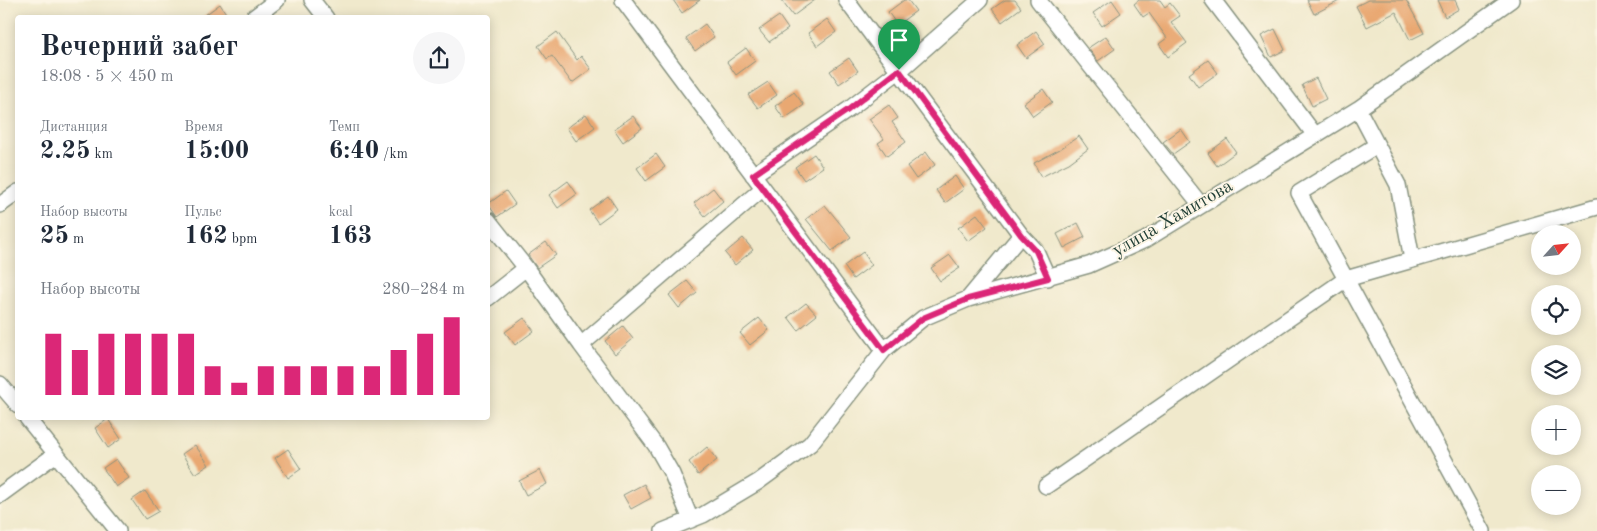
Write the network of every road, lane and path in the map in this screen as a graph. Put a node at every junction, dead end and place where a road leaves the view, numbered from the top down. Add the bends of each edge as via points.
1 (277, 0) edge
2 (312, 0) edge
3 (623, 0) edge
4 (846, 0) edge
5 (980, 0) edge
6 (1038, 0) edge
7 (1213, 0) edge
8 (1511, 0) edge
9 (257, 15) edge
10 (324, 15) edge
11 (899, 70) junction
12 (1358, 108) junction
13 (1315, 135) junction
14 (1377, 145) junction
15 (753, 175) junction
16 (762, 188) junction
17 (15, 194) edge
18 (0, 205) edge
19 (1201, 205) junction
20 (1597, 207) edge
21 (490, 223) edge
22 (1021, 235) junction
23 (1412, 259) junction
24 (526, 268) junction
25 (1048, 278) junction
26 (1346, 279) junction
27 (490, 296) edge
28 (968, 299) junction
29 (581, 345) junction
30 (884, 350) junction
31 (0, 384) edge
32 (15, 402) edge
33 (29, 420) edge
34 (56, 454) junction
35 (1046, 486) dead end
36 (0, 495) edge
37 (691, 520) junction
38 (118, 531) edge
39 (663, 531) edge
40 (1483, 531) edge

1 - 9 street
2 - 10 street
3 - 15 street
4 - 11 street
5 - 11 street
6 - 19 street
7 - 13 street
8 - 12 street, улица Хамитова
11 - 15 street via 848,110
11 - 22 street
12 - 13 street, улица Хамитова
12 - 14 street
13 - 19 street, улица Хамитова
14 - 23 street via 1398,185
14 - 26 street via 1299,193
15 - 16 street
16 - 29 street
16 - 30 street
17 - 18 street
19 - 25 street, улица Хамитова via 1145,240 1089,265
20 - 23 street
21 - 24 street
22 - 25 street via 1036,251
22 - 28 street
23 - 26 street
24 - 27 street
24 - 29 street
25 - 28 street, улица Хамитова
26 - 35 street
26 - 40 street
28 - 30 street, улица Хамитова via 923,318
29 - 37 street via 656,446
30 - 37 street, улица Хамитова via 810,444 758,482
31 - 32 street
33 - 34 street
34 - 36 street
34 - 38 street
37 - 39 street, улица Хамитова

